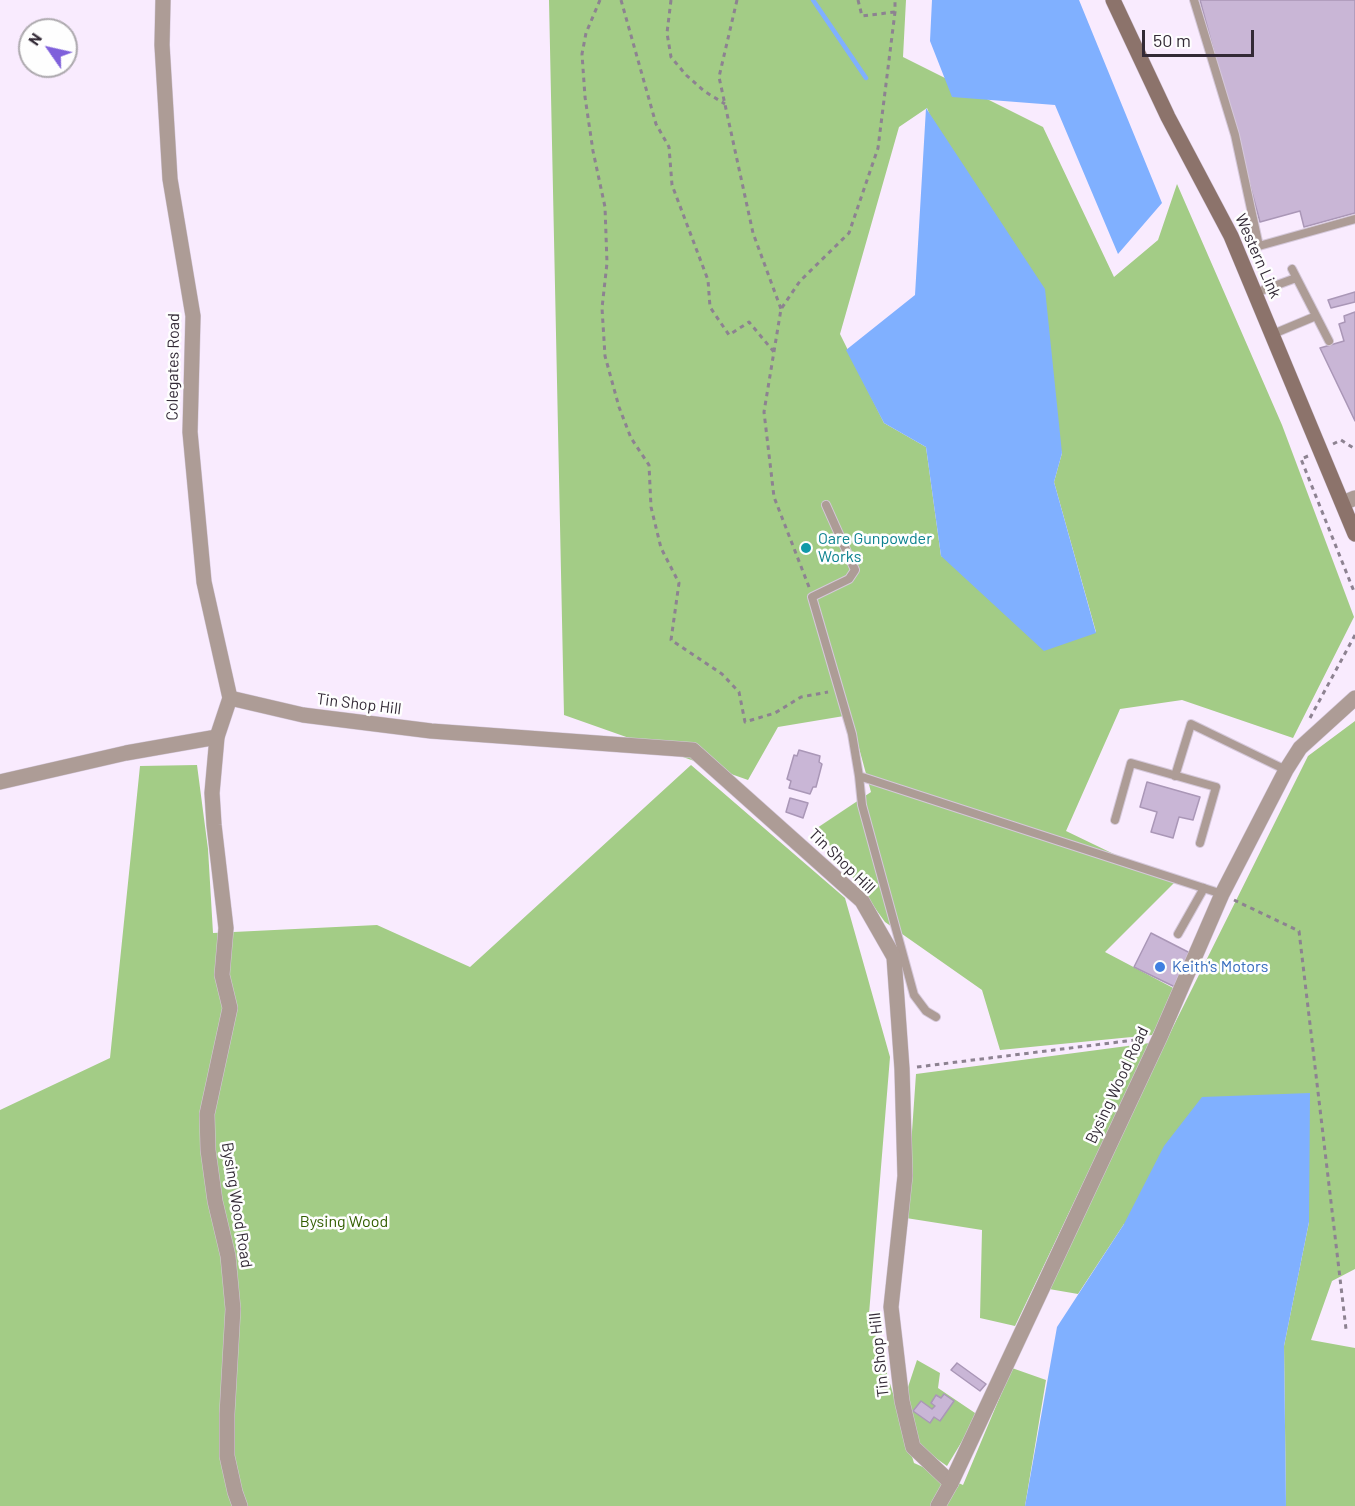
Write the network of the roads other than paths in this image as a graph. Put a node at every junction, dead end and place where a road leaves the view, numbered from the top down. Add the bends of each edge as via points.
1 (163, 0) edge
2 (1113, 0) edge
3 (1194, 0) edge
4 (1355, 219) edge
5 (1292, 269) dead end
6 (1296, 278) junction
7 (1255, 293) junction
8 (1316, 316) junction
9 (1273, 334) junction
10 (1329, 341) dead end
11 (1349, 500) edge
12 (826, 506) dead end
13 (1355, 534) edge
14 (230, 698) junction
15 (1355, 698) edge
16 (217, 737) junction
17 (1286, 770) junction
18 (859, 776) junction
19 (1175, 776) junction
20 (0, 782) edge
21 (1114, 820) dead end
22 (1200, 843) dead end
23 (1204, 888) junction
24 (1222, 894) junction
25 (1179, 934) dead end
26 (936, 1017) dead end
27 (951, 1483) junction
28 (240, 1506) edge
29 (938, 1506) edge

1 - 14 street, Colegates Road via 170,179 193,316 190,432 204,582
2 - 7 main road, Western Link via 1168,117 1231,236
3 - 4 lane via 1235,135 1259,246
5 - 6 lane
6 - 7 lane
6 - 8 lane
7 - 9 main road, Western Link
8 - 9 lane
8 - 10 lane
9 - 11 main road, Western Link via 1319,451
11 - 13 main road, Western Link
12 - 18 lane via 855,570 849,579 812,597 852,734
14 - 16 street, Bysing Wood Road
14 - 27 street, Tin Shop Hill via 303,716 693,750 862,901 894,957 905,1176 891,1307 902,1401 913,1447
15 - 17 street, Bysing Wood Road via 1300,748
16 - 20 street
16 - 28 street, Bysing Wood Road via 213,804 226,928 222,975 230,1008 207,1114 208,1150 228,1256 233,1309 227,1456
17 - 19 lane via 1191,724
17 - 24 street, Bysing Wood Road
18 - 23 lane
18 - 26 lane via 862,805 914,995
19 - 21 lane via 1131,763
19 - 22 lane via 1216,787
23 - 24 lane
23 - 25 lane
24 - 27 street, Bysing Wood Road via 1160,1037
27 - 29 street, Bysing Wood Road

